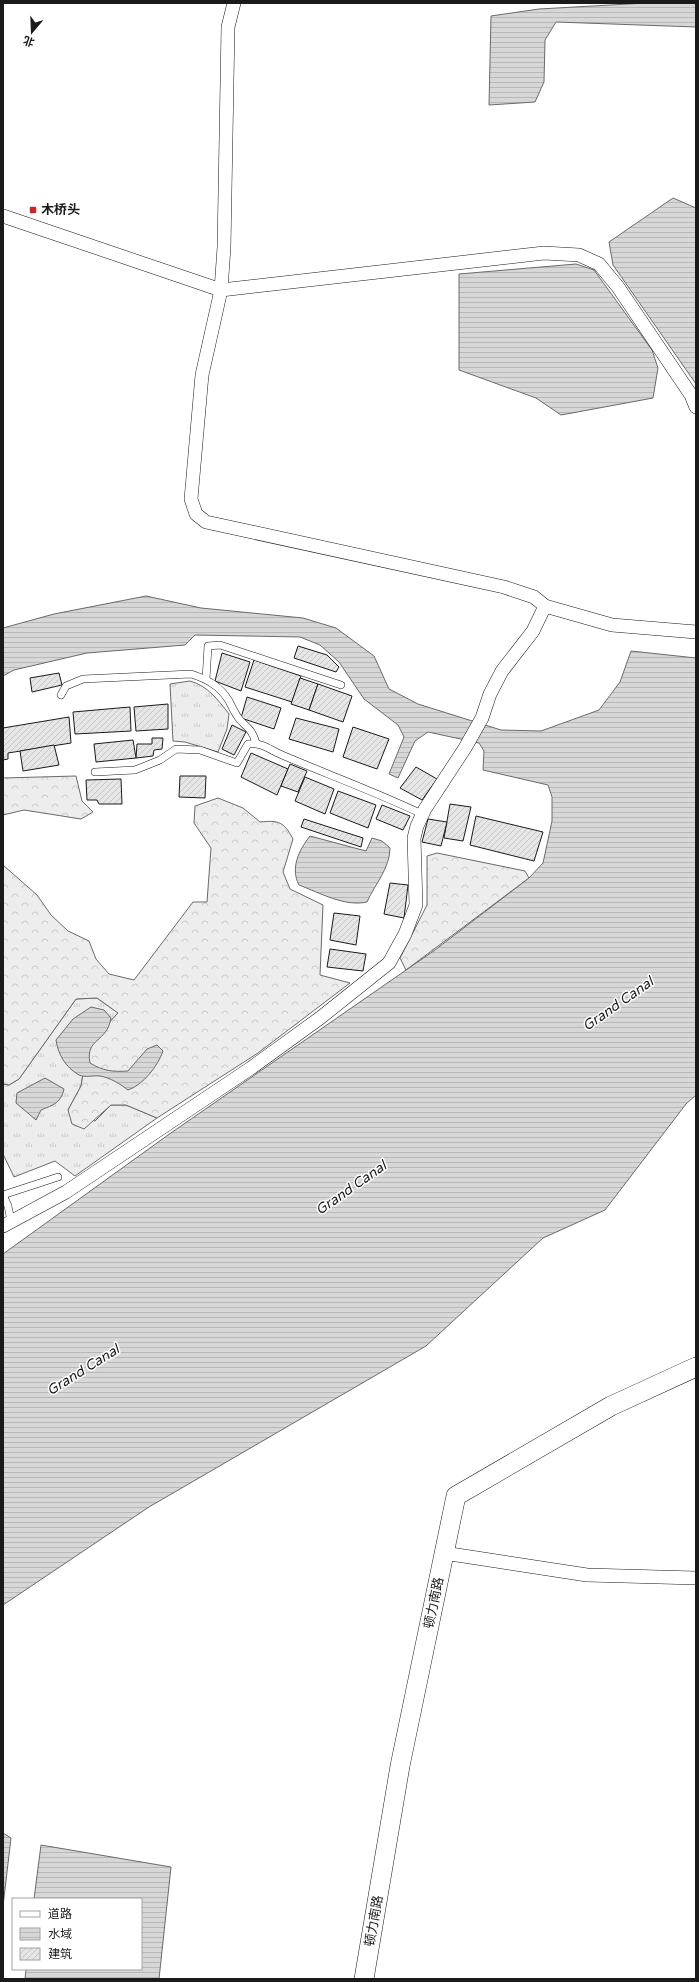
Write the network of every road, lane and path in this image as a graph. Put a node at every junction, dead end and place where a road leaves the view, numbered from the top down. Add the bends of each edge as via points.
1 (234, 3) edge
2 (3, 216) edge
3 (221, 290) junction
4 (696, 407) edge
5 (546, 606) junction
6 (696, 632) edge
7 (206, 679) junction
8 (341, 685) dead end
9 (61, 695) dead end
10 (256, 742) junction
11 (95, 772) dead end
12 (422, 814) junction
13 (58, 1177) dead end
14 (3, 1195) edge
15 (7, 1224) edge
16 (696, 1367) edge
17 (444, 1553) junction
18 (696, 1578) edge
19 (364, 1979) edge

1 - 3 street via 228,27
2 - 3 street
3 - 4 street via 544,253 579,255 599,264 618,287 691,395
3 - 5 street via 202,375 191,499 196,514 206,522 504,587 534,597
5 - 6 street via 612,625
5 - 12 street via 533,631 502,671 490,694 482,718
7 - 8 lane via 208,646 220,645
7 - 9 lane via 191,674 83,679 66,686
7 - 10 lane via 228,699 240,720 253,731
10 - 11 lane via 248,744 237,763 200,750 176,748 160,760 135,770
10 - 12 lane via 280,755 374,791
12 - 15 street via 414,838 416,905 405,934 389,963 251,1068 66,1192
13 - 14 lane
14 - 15 lane via 8,1206
16 - 17 street, 顿力南路 via 611,1406 456,1496
17 - 18 street via 587,1575
17 - 19 street, 顿力南路 via 400,1766

